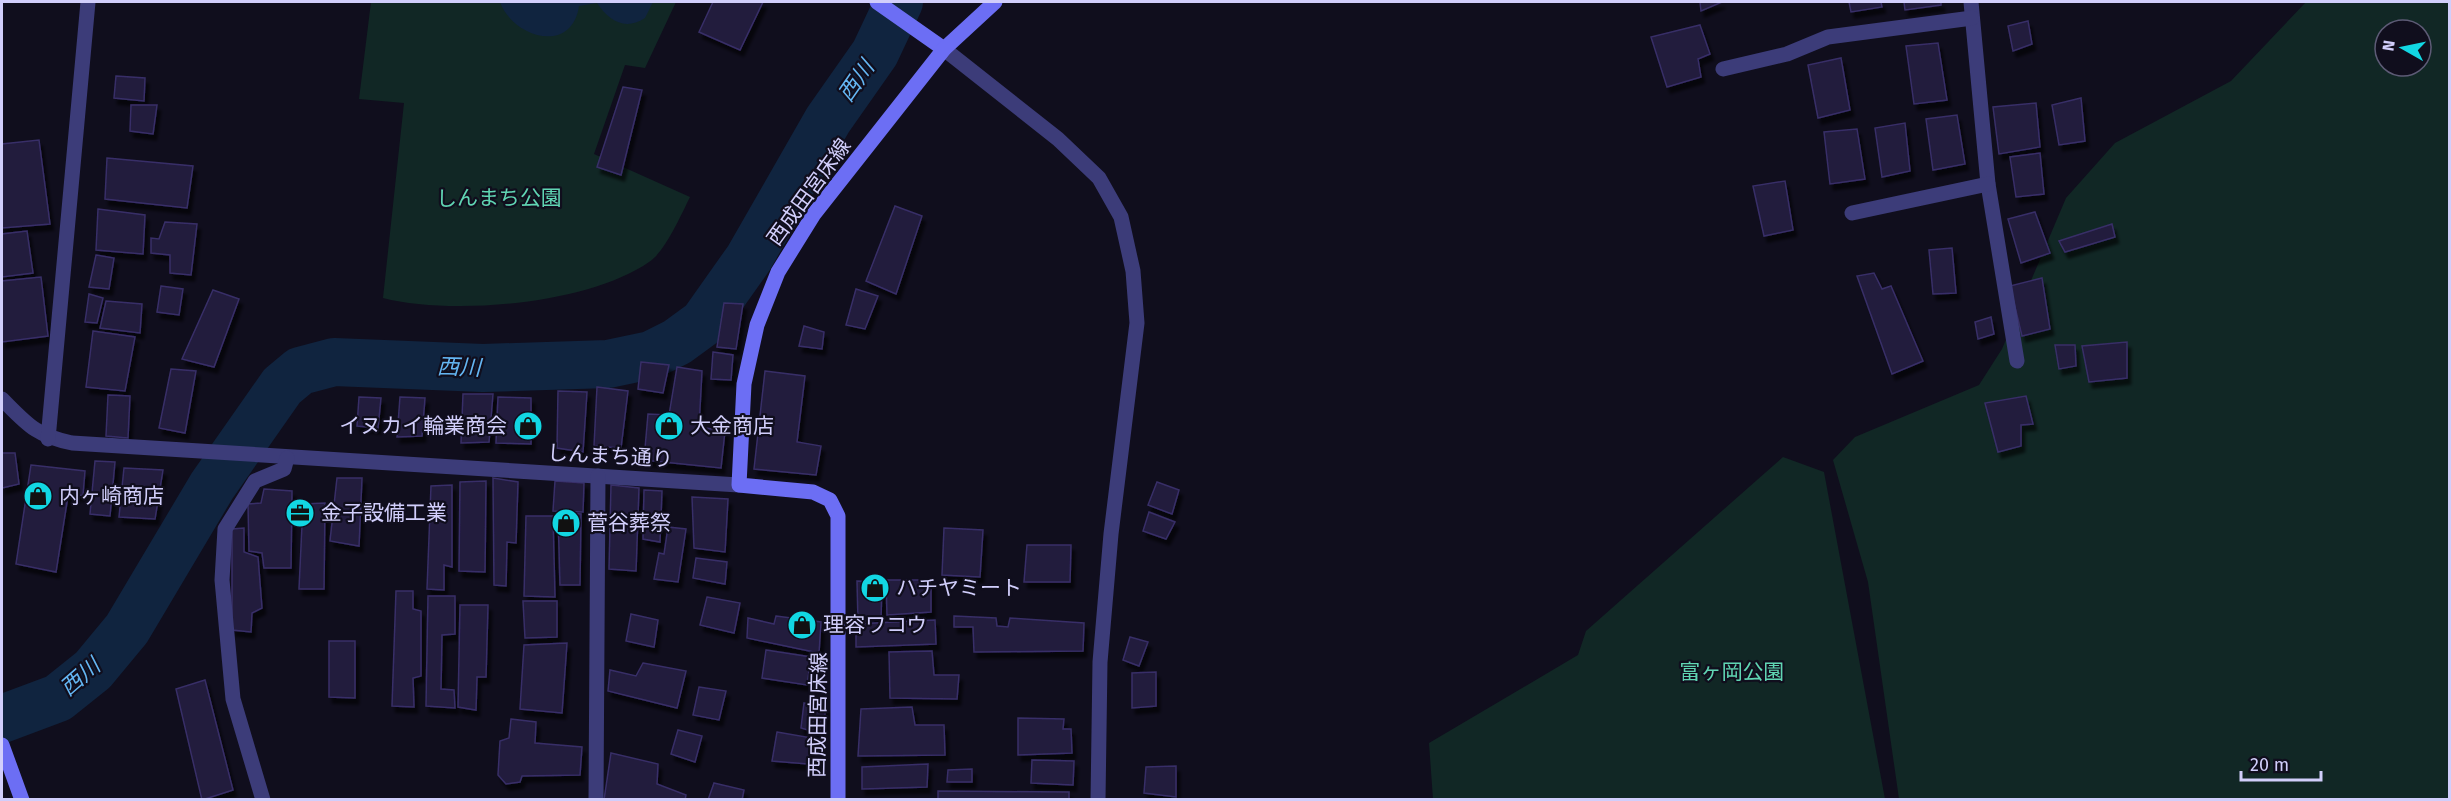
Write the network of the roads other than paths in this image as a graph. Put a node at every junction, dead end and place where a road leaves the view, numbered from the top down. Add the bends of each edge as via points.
1 (88, 2) edge
2 (877, 2) edge
3 (995, 2) edge
4 (1971, 2) edge
5 (1972, 18) junction
6 (944, 49) junction
7 (1723, 69) dead end
8 (1988, 184) junction
9 (1852, 213) dead end
10 (2017, 361) dead end
11 (2, 399) edge
12 (48, 439) junction
13 (287, 458) junction
14 (598, 476) junction
15 (739, 485) junction
16 (2, 746) edge
17 (22, 800) edge
18 (263, 800) edge
19 (596, 800) edge
20 (838, 800) edge
21 (1098, 800) edge

1 - 12 street
2 - 6 main road
3 - 6 main road, 西成田宮床線
4 - 5 street
5 - 7 street via 1828,38 1787,54
5 - 8 street
6 - 15 main road, 西成田宮床線 via 814,214 778,272 757,325 744,384
6 - 21 street via 1058,139 1099,178 1121,217 1133,271 1137,323 1100,662
8 - 9 street
8 - 10 street
11 - 12 street
12 - 13 street, しんまち通り
13 - 14 street, しんまち通り
13 - 18 street via 284,469 255,481 225,529 224,540 222,580 233,699
14 - 15 street, しんまち通り
14 - 19 street
15 - 20 main road, 西成田宮床線 via 813,492 830,500 838,516
16 - 17 main road

